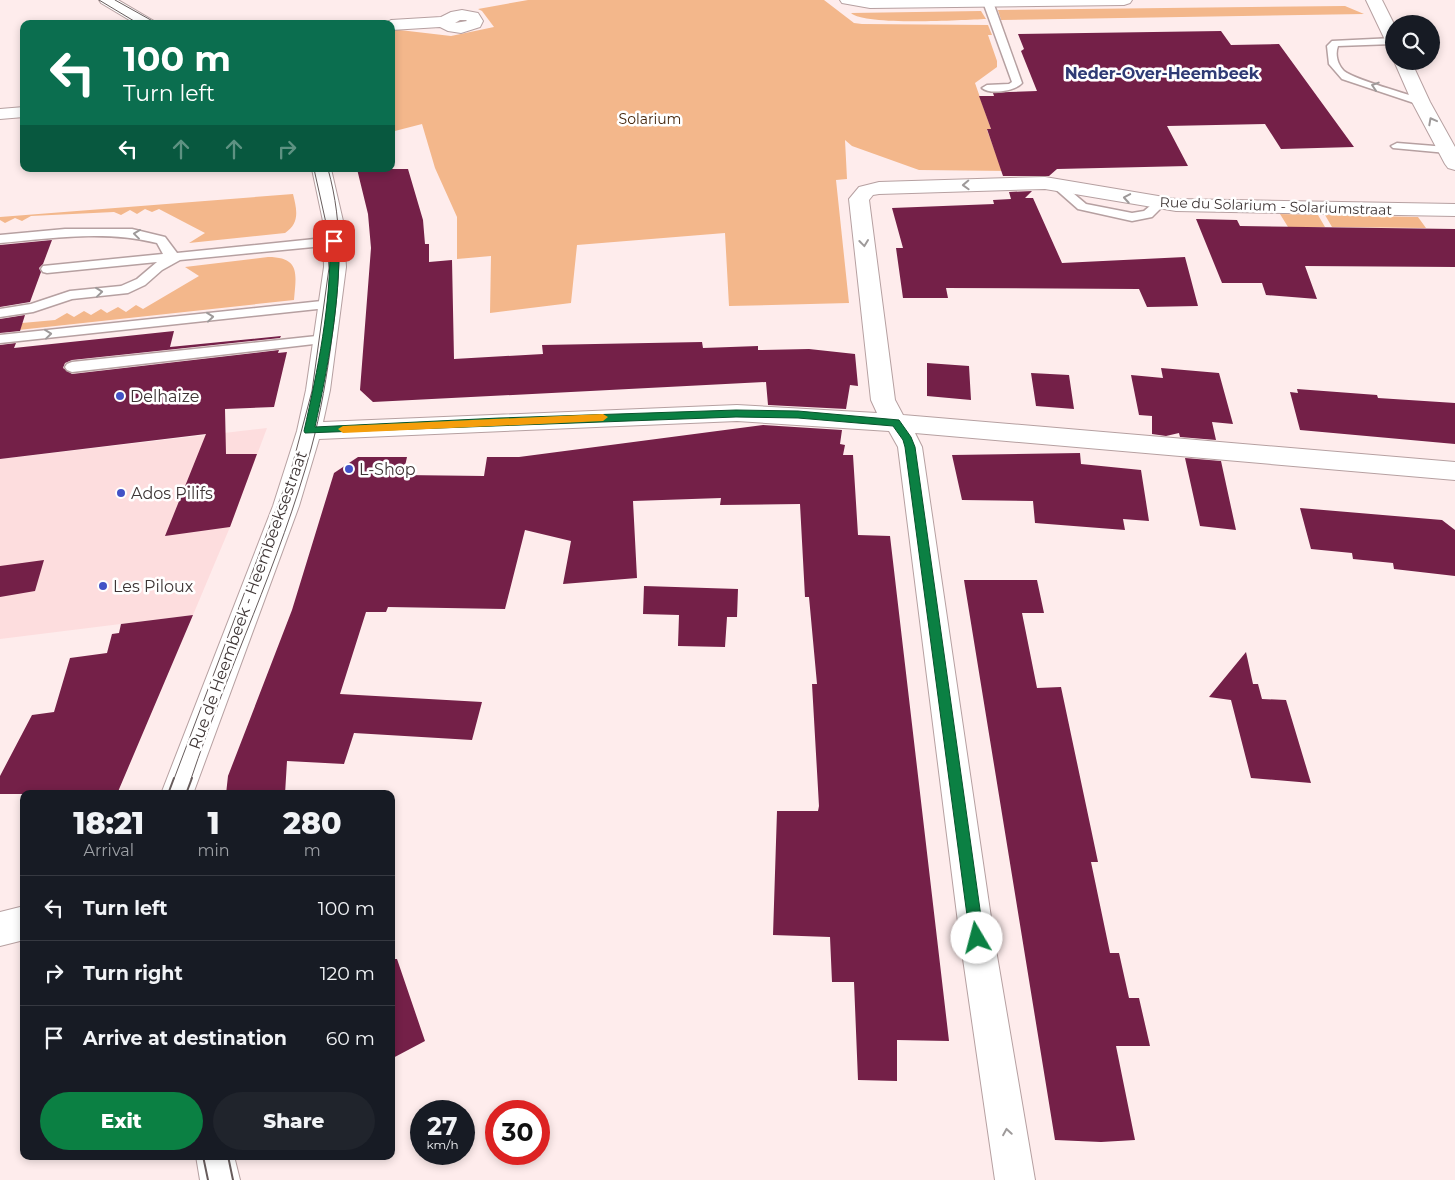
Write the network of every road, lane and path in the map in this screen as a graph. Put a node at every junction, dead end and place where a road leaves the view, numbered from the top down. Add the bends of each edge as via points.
1 (107, 0) edge
2 (848, 0) edge
3 (1124, 0) edge
4 (1357, 0) edge
5 (988, 2) junction
6 (1376, 5) edge
7 (453, 12) edge
8 (141, 20) edge
9 (1385, 24) edge
10 (395, 25) edge
11 (1385, 42) edge
12 (1406, 70) edge
13 (987, 88) dead end
14 (1421, 102) junction
15 (20, 112) edge
16 (0, 114) edge
17 (1397, 146) dead end
18 (1451, 157) edge
19 (322, 172) edge
20 (1455, 210) edge
21 (0, 239) edge
22 (334, 241) junction
23 (176, 257) junction
24 (47, 269) dead end
25 (331, 304) junction
26 (0, 312) edge
27 (0, 339) edge
28 (326, 339) junction
29 (72, 367) dead end
30 (896, 423) junction
31 (309, 431) junction
32 (1455, 470) edge
33 (179, 790) edge
34 (20, 924) edge
35 (0, 929) edge
36 (216, 1160) edge
37 (220, 1180) edge
38 (1015, 1180) edge

1 - 8 street
2 - 5 street via 870,3
3 - 5 street
4 - 6 street
5 - 13 lane via 1016,84
6 - 9 street
7 - 10 street
14 -> 11 lane via 1346,77 1333,62 1332,46 1335,43
12 - 14 street
18 -> 14 street
15 - 16 street
17 - 18 lane
19 - 22 street, Rue de Heembeek - Heembeeksestraat
20 -> 30 street, Rue du Solarium - Solariumstraat via 1190,206 1034,183 872,189 861,195 859,204 884,400 886,410
23 -> 21 lane via 161,240 132,233 65,233
22 - 23 lane
22 - 25 street, Rue de Heembeek - Heembeeksestraat
23 - 24 lane
26 -> 23 lane via 33,308 70,295 132,287
27 -> 25 lane
25 - 28 street, Rue de Heembeek - Heembeeksestraat
28 - 29 lane
28 - 31 street, Rue de Heembeek - Heembeeksestraat
30 - 31 street via 736,413
30 - 32 street
38 -> 30 street via 977,938 910,447
31 - 33 street, Rue de Heembeek - Heembeeksestraat via 286,506
34 - 35 street
36 - 37 street

